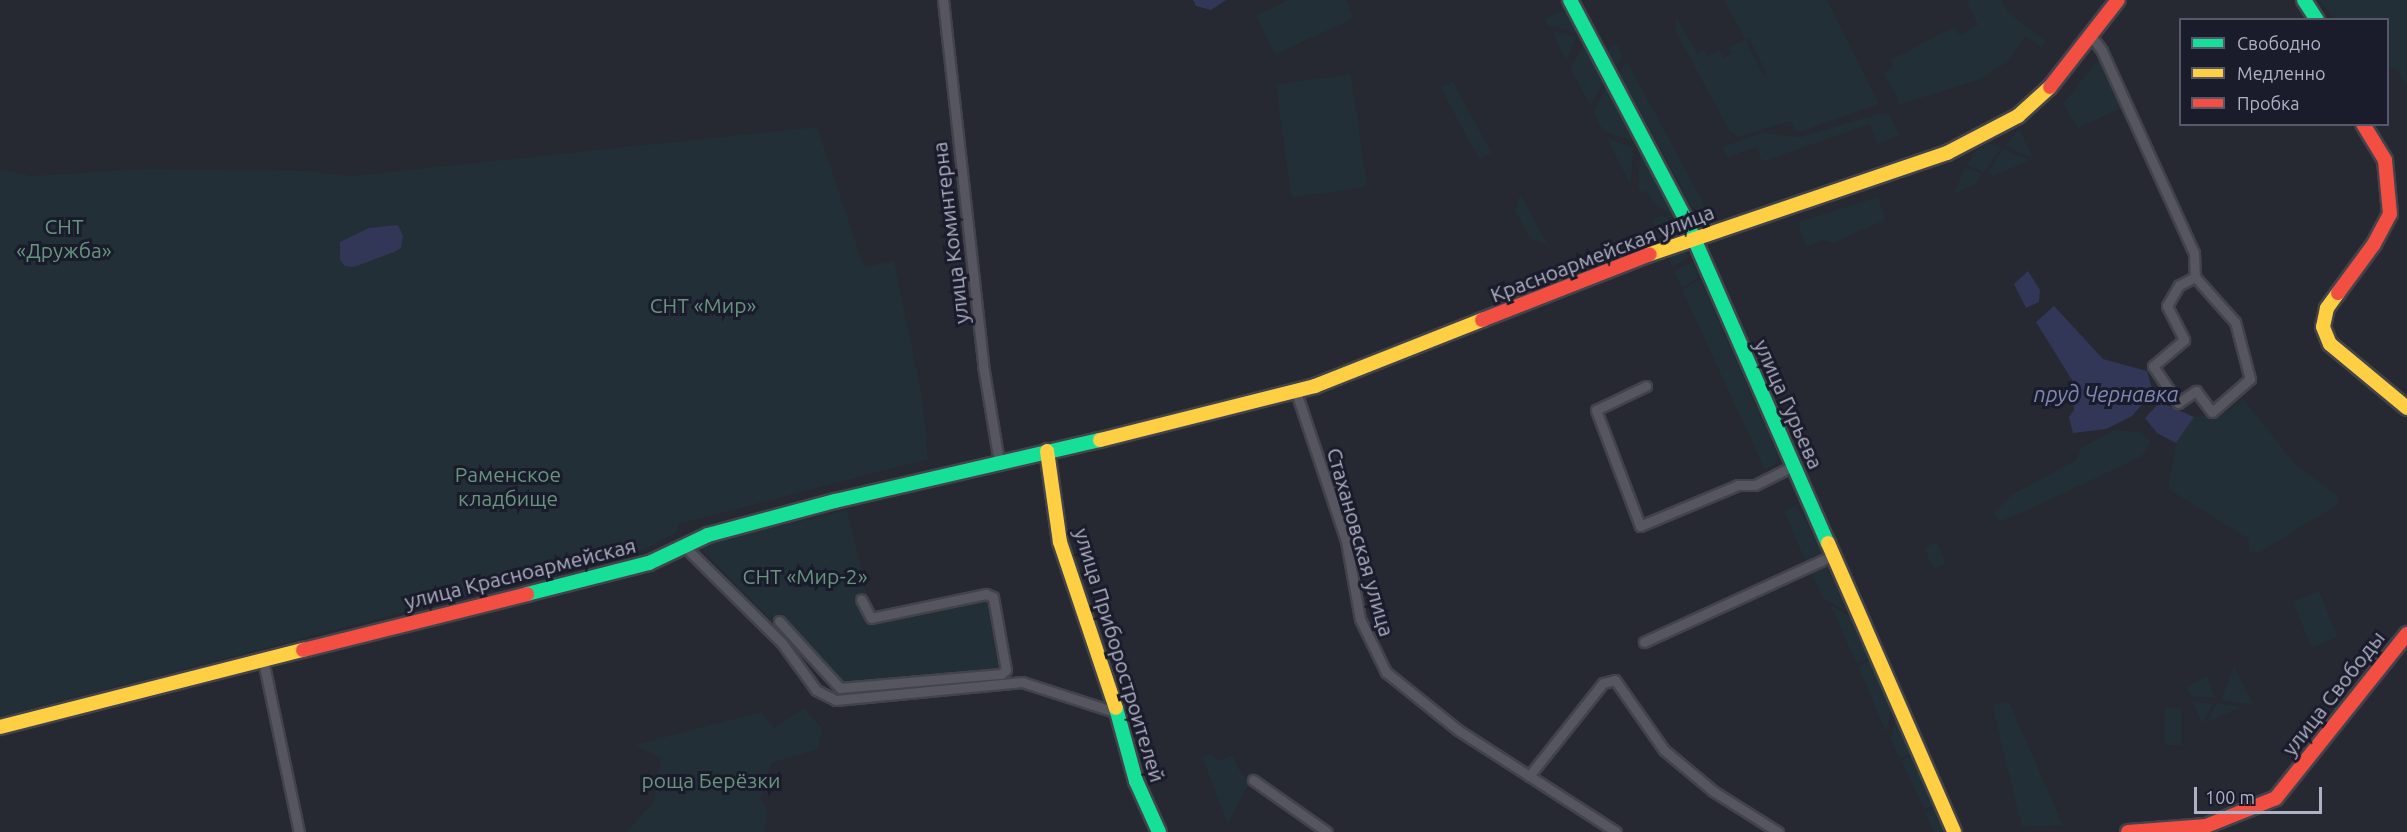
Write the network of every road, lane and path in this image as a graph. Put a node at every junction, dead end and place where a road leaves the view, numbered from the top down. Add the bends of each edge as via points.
1 (943, 0) edge
2 (1570, 0) edge
3 (2118, 0) edge
4 (2304, 0) edge
5 (2315, 18) edge
6 (2092, 37) junction
7 (2364, 126) edge
8 (1694, 238) junction
9 (2195, 277) junction
10 (1646, 386) dead end
11 (1296, 393) junction
12 (2407, 408) edge
13 (1047, 451) junction
14 (999, 462) junction
15 (1793, 466) junction
16 (683, 545) junction
17 (1832, 556) junction
18 (861, 599) dead end
19 (779, 621) dead end
20 (2407, 634) edge
21 (1644, 642) dead end
22 (263, 660) junction
23 (1118, 713) junction
24 (0, 727) edge
25 (1529, 776) junction
26 (1253, 780) dead end
27 (299, 832) edge
28 (1159, 832) edge
29 (1327, 832) edge
30 (1616, 832) edge
31 (1778, 832) edge
32 (1954, 832) edge
33 (2128, 832) edge

1 - 14 street, улица Коминтерна via 983,365
2 - 8 main road, улица Гурьева
3 - 6 main road, Красноармейская улица
4 - 5 main road
6 - 8 main road, Красноармейская улица via 2041,99 2018,116 1947,153
6 - 9 street via 2102,51 2194,253
7 - 12 main road via 2385,160 2390,214 2374,244 2327,308 2323,327 2330,344
8 - 11 main road, Красноармейская улица
8 - 15 main road, улица Гурьева
9 - 9 street via 2235,322 2250,379 2212,412 2196,391 2178,403 2153,366 2184,340 2167,306 2179,285
10 - 15 street via 1596,410 1640,526 1738,485 1755,485
11 - 13 main road, Красноармейская улица
11 - 25 street, Стахановская улица via 1346,541 1360,619 1386,672 1428,707
13 - 14 main road, улица Красноармейская
13 - 23 main road, улица Приборостроителей via 1060,542
14 - 16 main road, улица Красноармейская via 835,501
15 - 17 main road, улица Гурьева
16 - 22 main road, улица Красноармейская via 649,563
16 - 23 street via 782,643 816,690 836,700 1022,682
17 - 21 street
17 - 32 main road, улица Гурьева
18 - 19 street via 871,618 986,594 993,597 1006,670 1001,674 840,688
20 - 33 main road, улица Свободы via 2276,798 2256,810 2206,826
22 - 24 main road, улица Красноармейская
22 - 27 street
23 - 28 main road, улица Приборостроителей via 1136,781
25 - 30 street, Стахановская улица
25 - 31 street via 1603,683 1615,680 1675,761 1713,791
26 - 29 street

